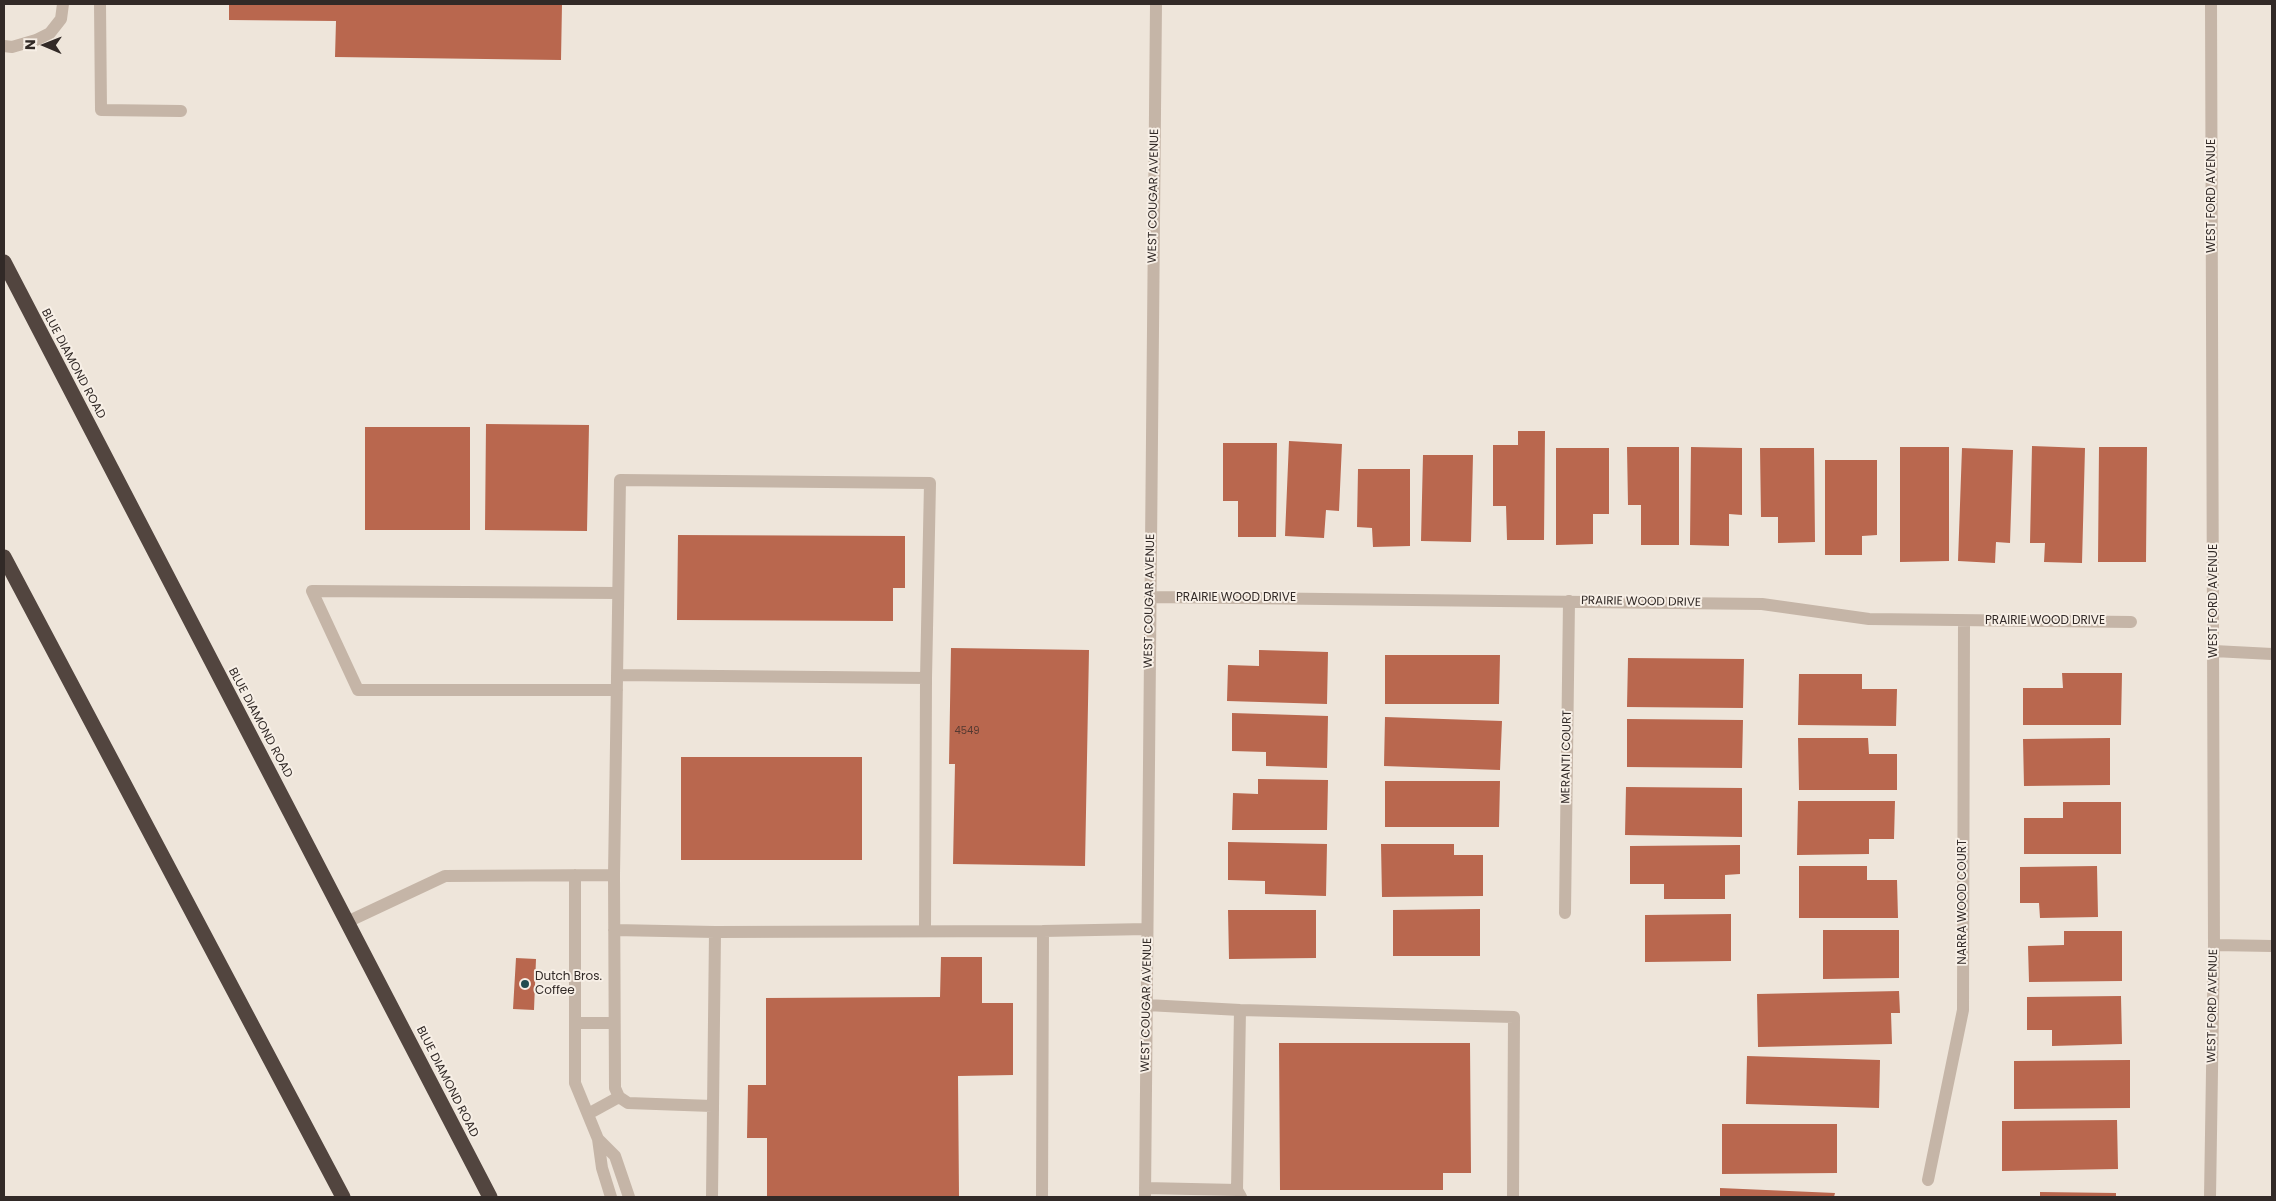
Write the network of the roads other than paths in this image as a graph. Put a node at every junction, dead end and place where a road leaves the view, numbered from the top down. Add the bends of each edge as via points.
1 (63, 4) edge
2 (100, 4) edge
3 (1156, 4) edge
4 (2211, 4) edge
5 (4, 46) edge
6 (181, 110) dead end
7 (4, 262) edge
8 (4, 557) edge
9 (618, 592) junction
10 (1150, 597) junction
11 (1569, 601) junction
12 (1964, 621) junction
13 (2131, 622) dead end
14 (2214, 651) junction
15 (2272, 654) edge
16 (617, 675) junction
17 (926, 678) junction
18 (616, 690) junction
19 (575, 875) junction
20 (614, 875) junction
21 (1565, 914) dead end
22 (347, 922) junction
23 (1147, 929) junction
24 (614, 930) junction
25 (925, 931) junction
26 (1043, 931) junction
27 (715, 932) junction
28 (2214, 945) junction
29 (2272, 946) edge
30 (1147, 1005) junction
31 (1240, 1010) junction
32 (575, 1023) junction
33 (614, 1023) junction
34 (619, 1097) junction
35 (712, 1106) junction
36 (588, 1114) junction
37 (598, 1139) junction
38 (1928, 1180) dead end
39 (1145, 1193) edge
40 (1239, 1194) edge
41 (343, 1197) edge
42 (490, 1197) edge
43 (611, 1197) edge
44 (629, 1197) edge
45 (712, 1197) edge
46 (1042, 1197) edge
47 (1513, 1197) edge
48 (2210, 1197) edge

1 - 5 street via 61,19 50,32 36,40
2 - 6 street via 101,110
3 - 10 street, WEST COUGAR AVENUE
4 - 14 street, WEST FORD AVENUE
7 - 22 highway, BLUE DIAMOND ROAD
8 - 41 highway
9 - 16 street
9 - 17 street via 620,480 930,483
9 - 18 street via 312,592 358,690
10 - 11 street, PRAIRIE WOOD DRIVE
10 - 23 street, WEST COUGAR AVENUE
11 - 12 street, PRAIRIE WOOD DRIVE via 1762,604 1869,619
11 - 21 street, MERANTI COURT
12 - 13 street, PRAIRIE WOOD DRIVE
12 - 38 street, NARRA WOOD COURT via 1963,1010
14 - 15 street
14 - 28 street, WEST FORD AVENUE
16 - 17 street
16 - 18 street
17 - 25 street
18 - 20 street
19 - 20 street
19 - 22 street via 445,876
19 - 32 street
20 - 24 street
22 - 42 highway, BLUE DIAMOND ROAD
23 - 26 street
23 - 30 street, WEST COUGAR AVENUE
24 - 27 street
24 - 33 street
25 - 26 street
25 - 27 street
26 - 46 street
27 - 35 street
28 - 29 street
28 - 48 street, WEST FORD AVENUE
30 - 31 street
30 - 39 street, WEST COUGAR AVENUE
31 - 40 street
31 - 47 street via 1514,1017
32 - 33 street
32 - 36 street via 575,1083
33 - 34 street via 615,1088
34 - 35 street via 628,1102
34 - 36 street
35 - 45 street
36 - 37 street
37 - 43 street
37 - 44 street via 615,1156
39 - 40 street

